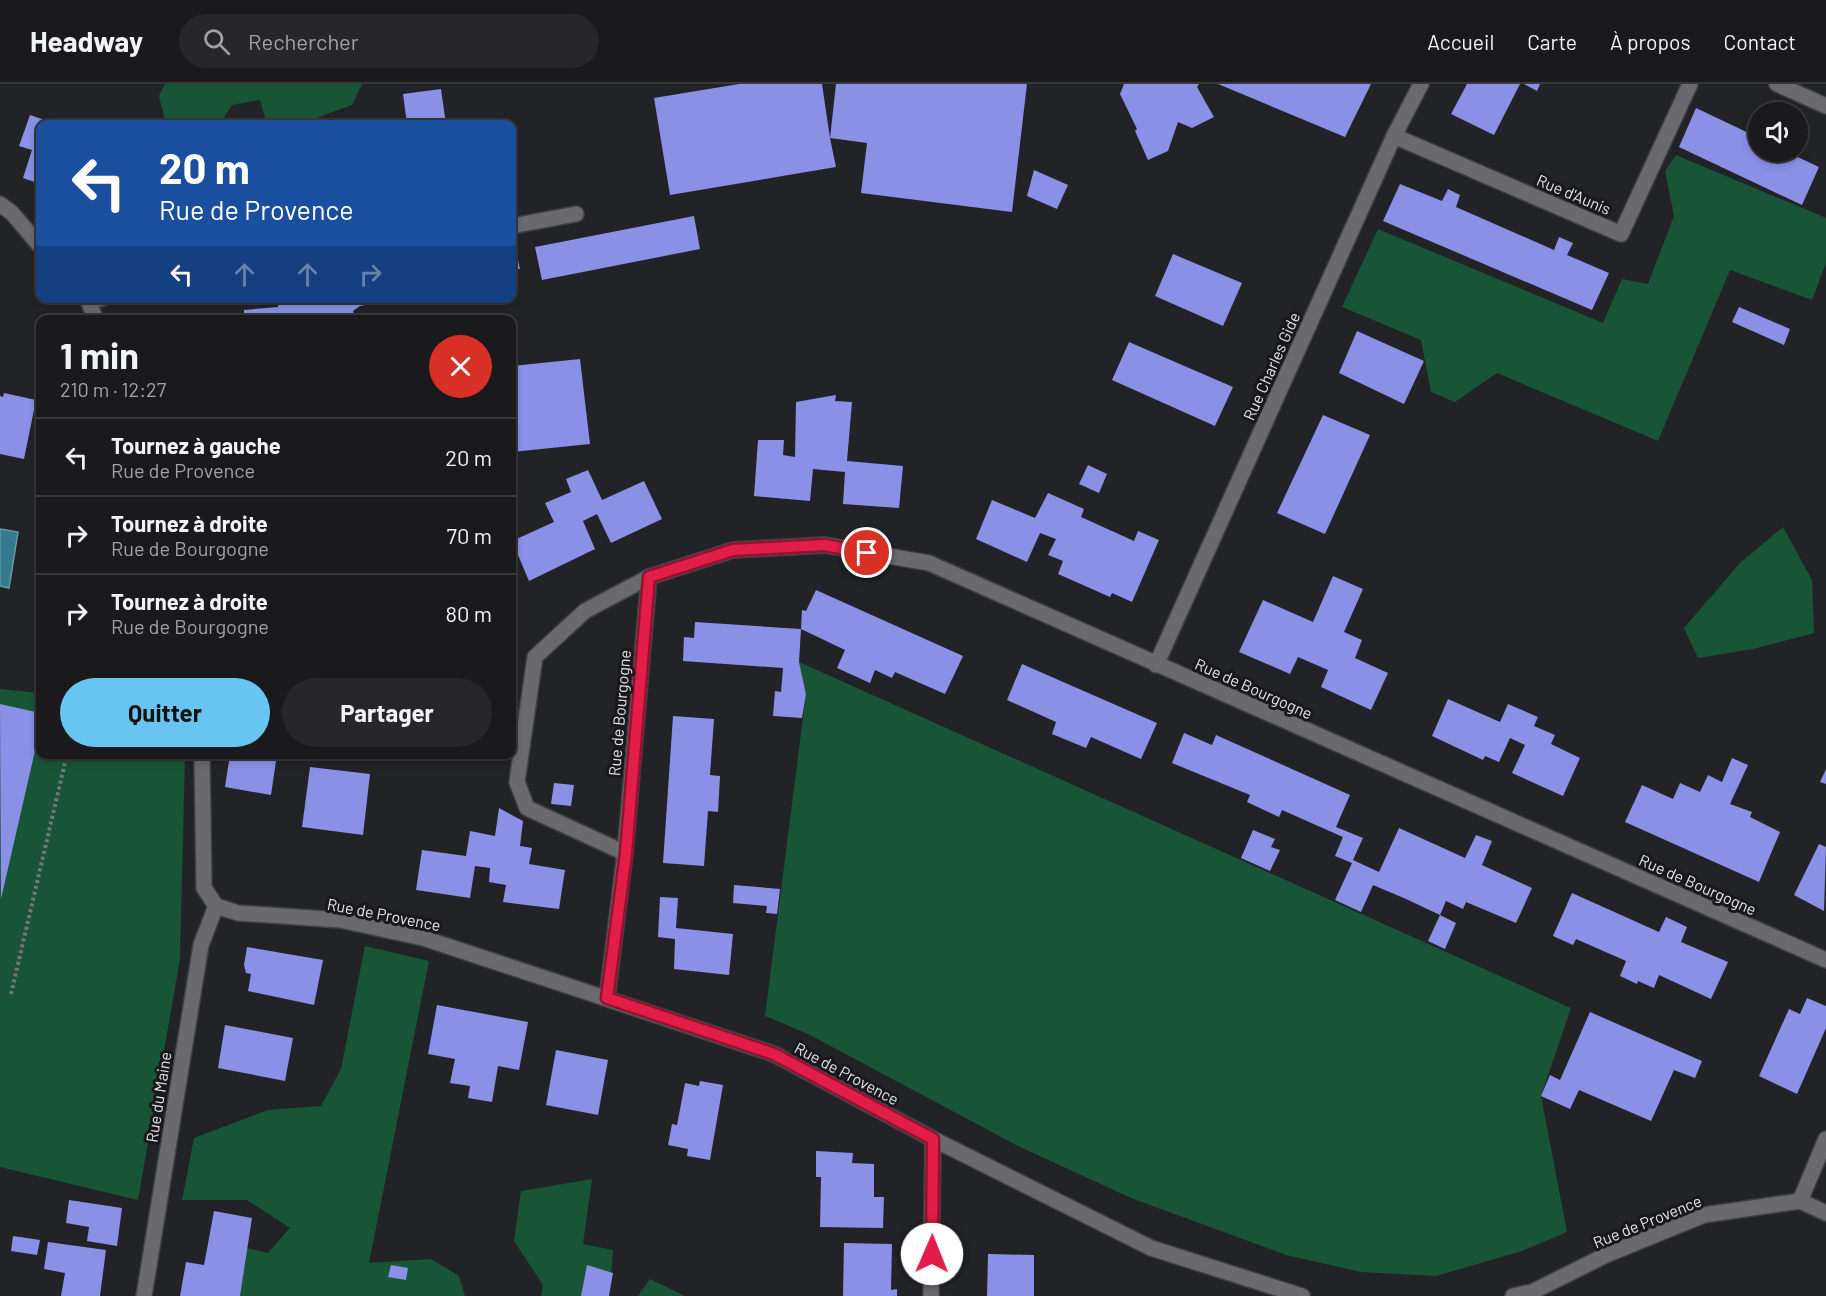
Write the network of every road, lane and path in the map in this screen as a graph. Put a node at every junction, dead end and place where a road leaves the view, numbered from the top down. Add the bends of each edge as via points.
1 (1421, 84) edge
2 (1690, 84) edge
3 (1777, 84) edge
4 (1826, 106) edge
5 (1394, 136) junction
6 (0, 204) edge
7 (576, 214) dead end
8 (516, 225) edge
9 (36, 241) edge
10 (649, 577) junction
11 (1156, 665) junction
12 (66, 759) edge
13 (202, 759) edge
14 (626, 853) junction
15 (216, 906) junction
16 (1826, 960) edge
17 (11, 994) dead end
18 (607, 998) junction
19 (933, 1139) junction
20 (1826, 1139) edge
21 (1800, 1201) junction
22 (1826, 1213) edge
23 (144, 1296) edge
24 (931, 1296) edge
25 (1302, 1296) edge
26 (1513, 1296) edge

1 - 5 street, Rue Charles Gide
2 - 5 street, Rue d'Aunis via 1621,234
3 - 4 street
5 - 11 street, Rue Charles Gide
6 - 9 street
7 - 8 street
10 - 11 street, Rue de Bourgogne via 733,550 825,545 929,563
10 - 14 street, Rue de Bourgogne
10 - 14 street, Rue de Bourgogne via 585,611 535,657 517,782 528,808
11 - 16 street, Rue de Bourgogne
12 - 17 path
13 - 15 street via 204,888
14 - 18 street, Rue de Bourgogne
15 - 18 street, Rue de Provence via 238,913 340,921 423,938
15 - 23 street, Rue du Maine via 201,945
18 - 19 street, Rue de Provence via 774,1054
19 - 24 street
19 - 25 street, Rue de Provence via 1151,1248
20 - 21 street
21 - 22 street
21 - 26 street, Rue de Provence via 1704,1215 1606,1255 1532,1292

